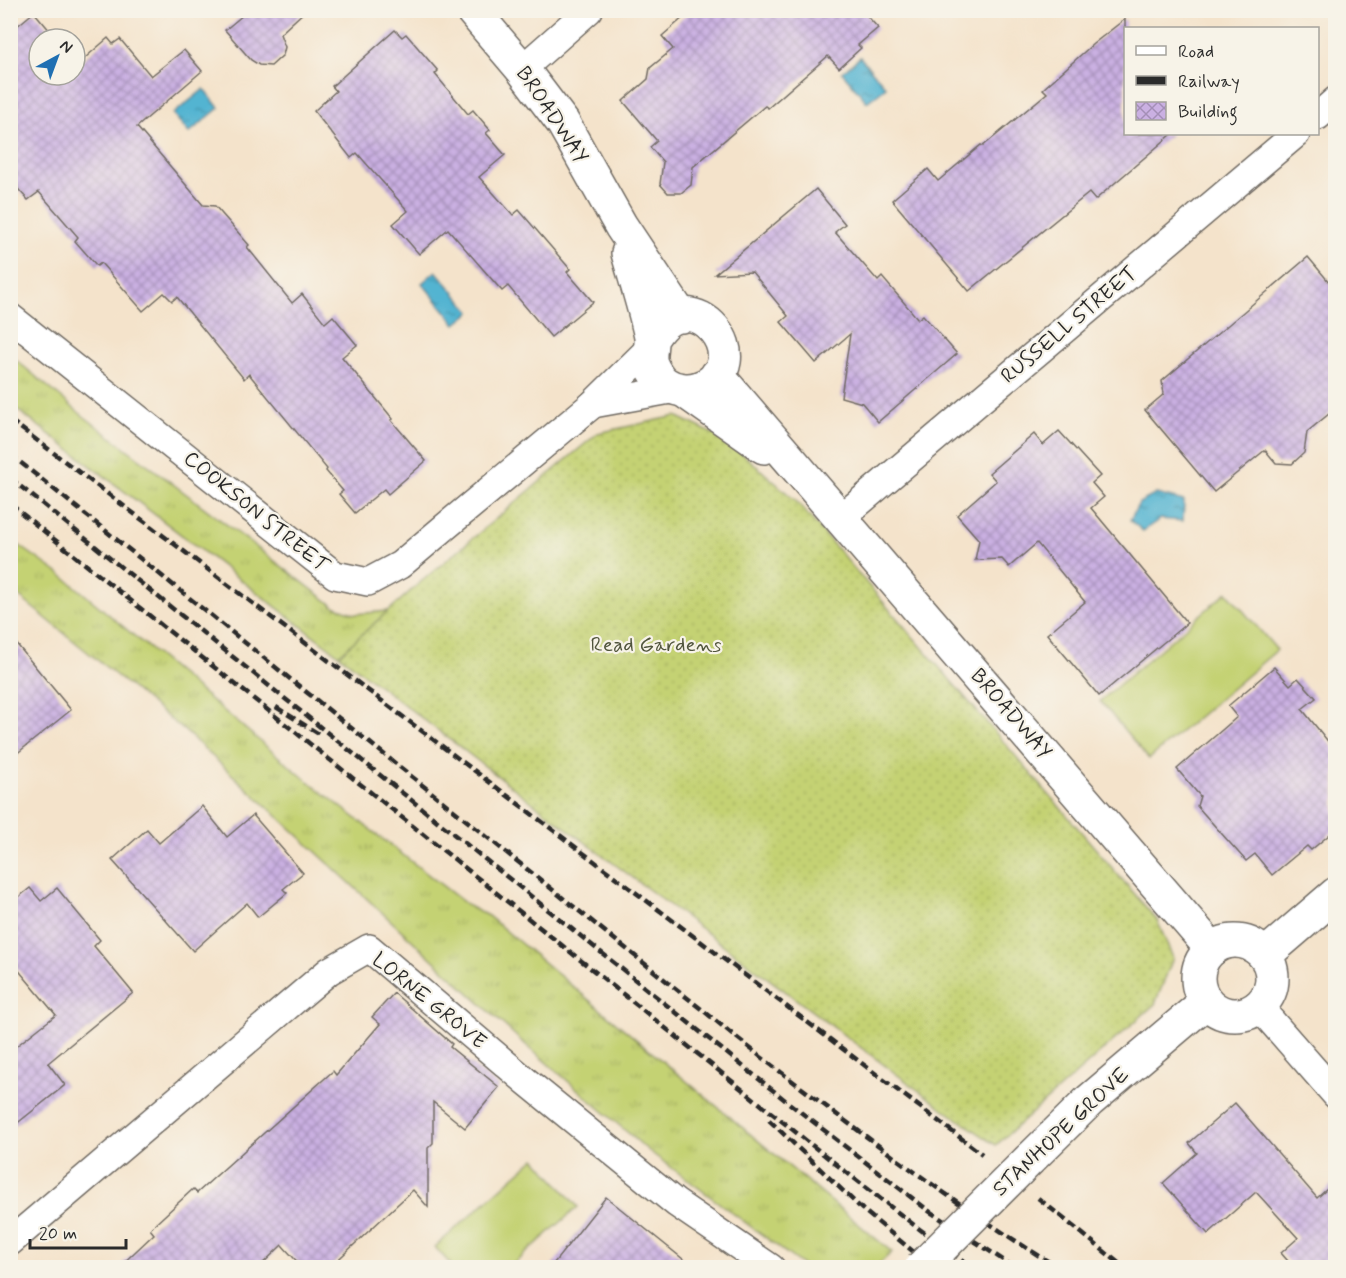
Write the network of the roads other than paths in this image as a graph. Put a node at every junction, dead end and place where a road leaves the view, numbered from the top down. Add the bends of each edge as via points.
1 (472, 10) edge
2 (589, 10) edge
3 (522, 69) junction
4 (1335, 100) edge
5 (1319, 114) edge
6 (1295, 135) edge
7 (621, 226) junction
8 (681, 316) junction
9 (10, 317) edge
10 (651, 344) junction
11 (717, 375) junction
12 (680, 389) junction
13 (593, 404) junction
14 (809, 480) junction
15 (842, 517) junction
16 (1335, 894) edge
17 (1212, 949) junction
18 (1265, 955) junction
19 (1206, 1002) junction
20 (1259, 1007) junction
21 (1335, 1095) edge
22 (10, 1242) edge
23 (771, 1268) edge
24 (921, 1268) edge

1 - 3 street, BROADWAY
2 - 3 street
3 - 7 street, BROADWAY via 563,123
4 - 5 street
6 - 15 street, RUSSELL STREET
7 - 8 street, BROADWAY
7 - 10 street, BROADWAY
8 - 10 street via 658,329
8 - 11 street via 694,316 716,329 725,353
9 - 13 street, COOKSON STREET via 335,575 368,582 400,565
10 - 12 street, BROADWAY via 650,361 656,373 664,383
10 - 13 street, COOKSON STREET
11 - 12 street via 696,389
11 - 14 street, BROADWAY
12 - 13 street, COOKSON STREET
12 - 14 street, BROADWAY
14 - 15 street, BROADWAY
15 - 17 street, BROADWAY
16 - 18 street
17 - 18 street via 1234,940 1247,942
17 - 19 street via 1198,973 1198,988
18 - 20 street via 1273,981
19 - 20 street via 1233,1016
19 - 24 street, STANHOPE GROVE, bridge via 1089,1101
20 - 21 street
22 - 23 street, LORNE GROVE via 329,971 369,948 676,1203

